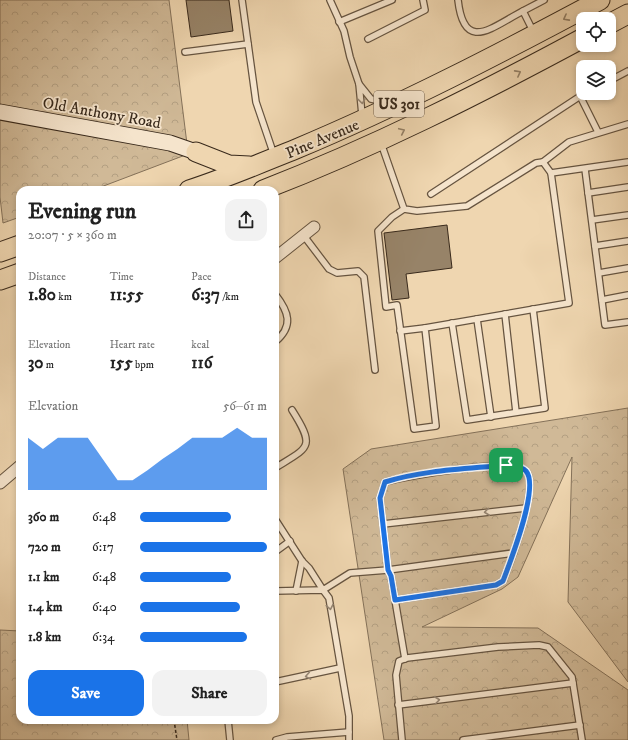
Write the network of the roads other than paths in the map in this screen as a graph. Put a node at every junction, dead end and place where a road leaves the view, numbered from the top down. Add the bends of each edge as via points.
1 (242, 0) edge
2 (330, 0) edge
3 (392, 0) edge
4 (424, 0) edge
5 (458, 0) edge
6 (544, 0) edge
7 (600, 0) edge
8 (523, 11) junction
9 (628, 14) edge
10 (616, 20) edge
11 (339, 22) junction
12 (535, 35) junction
13 (368, 39) dead end
14 (576, 42) edge
15 (248, 44) junction
16 (185, 52) dead end
17 (497, 55) junction
18 (628, 71) edge
19 (616, 77) edge
20 (359, 84) junction
21 (576, 99) edge
22 (585, 100) edge
23 (401, 102) junction
24 (0, 112) edge
25 (362, 121) junction
26 (628, 124) edge
27 (598, 132) junction
28 (380, 141) junction
29 (196, 152) junction
30 (275, 158) junction
31 (543, 162) junction
32 (628, 162) edge
33 (254, 166) junction
34 (585, 169) junction
35 (551, 173) junction
36 (290, 180) junction
37 (199, 186) edge
38 (201, 186) edge
39 (232, 186) edge
40 (274, 186) edge
41 (628, 187) edge
42 (588, 192) junction
43 (431, 194) dead end
44 (404, 209) junction
45 (628, 214) edge
46 (592, 220) junction
47 (314, 227) dead end
48 (304, 236) junction
49 (628, 241) edge
50 (16, 246) edge
51 (595, 246) junction
52 (0, 252) edge
53 (279, 255) edge
54 (628, 268) edge
55 (599, 273) junction
56 (16, 274) edge
57 (0, 280) edge
58 (628, 296) edge
59 (279, 300) edge
60 (602, 300) junction
61 (533, 309) junction
62 (505, 314) junction
63 (477, 319) junction
64 (628, 322) edge
65 (452, 323) junction
66 (425, 328) junction
67 (400, 331) junction
68 (279, 338) edge
69 (375, 370) dead end
70 (292, 410) dead end
71 (516, 412) junction
72 (491, 417) junction
73 (279, 466) edge
74 (16, 469) edge
75 (0, 483) edge
76 (526, 508) junction
77 (383, 524) junction
78 (279, 525) edge
79 (290, 541) junction
80 (279, 549) edge
81 (514, 553) junction
82 (302, 561) junction
83 (388, 570) junction
84 (323, 590) junction
85 (279, 591) edge
86 (296, 591) junction
87 (395, 600) junction
88 (405, 659) junction
89 (340, 668) junction
90 (279, 681) edge
91 (573, 683) junction
92 (398, 705) junction
93 (228, 724) edge
94 (580, 725) junction
95 (349, 732) junction
96 (230, 740) edge
97 (276, 740) edge
98 (349, 740) edge
99 (402, 740) edge
100 (463, 740) edge
101 (582, 740) edge

1 - 15 lane
2 - 11 lane
3 - 11 lane
4 - 13 lane via 425,10
5 - 8 lane via 460,15 470,32 479,33
6 - 8 lane
7 -> 12 highway, Pine Avenue / US 301
8 - 12 lane
9 - 10 highway
11 - 20 lane
12 - 17 highway, Pine Avenue / US 301
28 -> 14 highway, Pine Avenue / US 301 via 478,94
15 - 16 lane
15 - 30 lane via 256,102
17 - 23 highway, Pine Avenue / US 301
17 - 28 highway via 483,72 388,119 381,129
18 - 19 lane
20 - 23 lane via 371,99 387,103
20 -> 25 lane
21 - 43 lane
22 - 27 lane
23 - 25 highway, Pine Avenue / US 301
24 - 29 street, Old Anthony Road via 170,143
25 - 30 highway, Pine Avenue / US 301
25 - 36 highway via 365,134 357,143 300,166 292,172
26 - 27 lane
27 - 31 lane via 569,142
28 - 36 highway, Pine Avenue / US 301
28 - 44 lane
29 - 33 highway via 230,165
29 - 37 highway via 208,165 209,173
30 - 33 highway, Pine Avenue / US 301
31 - 35 lane
31 - 44 lane via 467,206 417,211
32 - 34 lane
33 - 38 highway, Pine Avenue / US 301
33 - 39 highway
34 - 35 lane
34 - 42 lane
35 - 61 lane via 569,303
36 - 40 highway, Pine Avenue / US 301
41 - 42 lane
42 - 46 lane
44 - 67 lane via 392,216 378,231 386,307 397,305
45 - 46 lane
46 - 51 lane
47 - 48 street
48 - 53 street
48 - 69 lane via 329,270 337,273 358,271 364,277
49 - 51 lane
50 - 52 highway
51 - 55 lane
54 - 55 lane
55 - 60 lane
56 - 57 highway
58 - 60 lane
59 - 68 lane via 288,324
60 - 64 lane via 605,324
61 - 62 lane
61 - 71 lane via 545,408
62 - 63 lane
62 - 71 lane
63 - 65 lane
63 - 72 lane
65 - 66 lane
65 - 72 lane via 466,420
66 - 67 lane
66 - 67 lane via 436,426 414,429
70 - 73 lane via 302,426 307,441 304,450
71 - 72 lane
74 - 75 street
76 -> 77 lane
76 - 77 lane via 531,482 526,471 519,467 506,465 450,470 400,477 385,482 380,498
76 - 81 lane
77 - 83 lane
78 - 79 lane
79 - 80 lane
79 - 82 lane
81 - 83 lane
81 - 87 lane via 503,581 496,585
82 - 84 lane
82 - 86 lane
83 - 84 lane via 350,573
83 - 87 lane
84 - 86 lane
84 -> 89 lane via 329,598
85 - 86 lane
87 - 88 lane
88 - 91 lane via 498,647 539,645 548,647 572,677
88 - 92 lane via 399,661 396,675
89 -> 90 lane
89 - 95 lane via 349,716
92 -> 91 lane
91 - 94 lane
92 - 99 lane
93 - 96 lane
94 - 100 lane
94 - 101 lane
95 - 97 lane
95 - 98 lane

